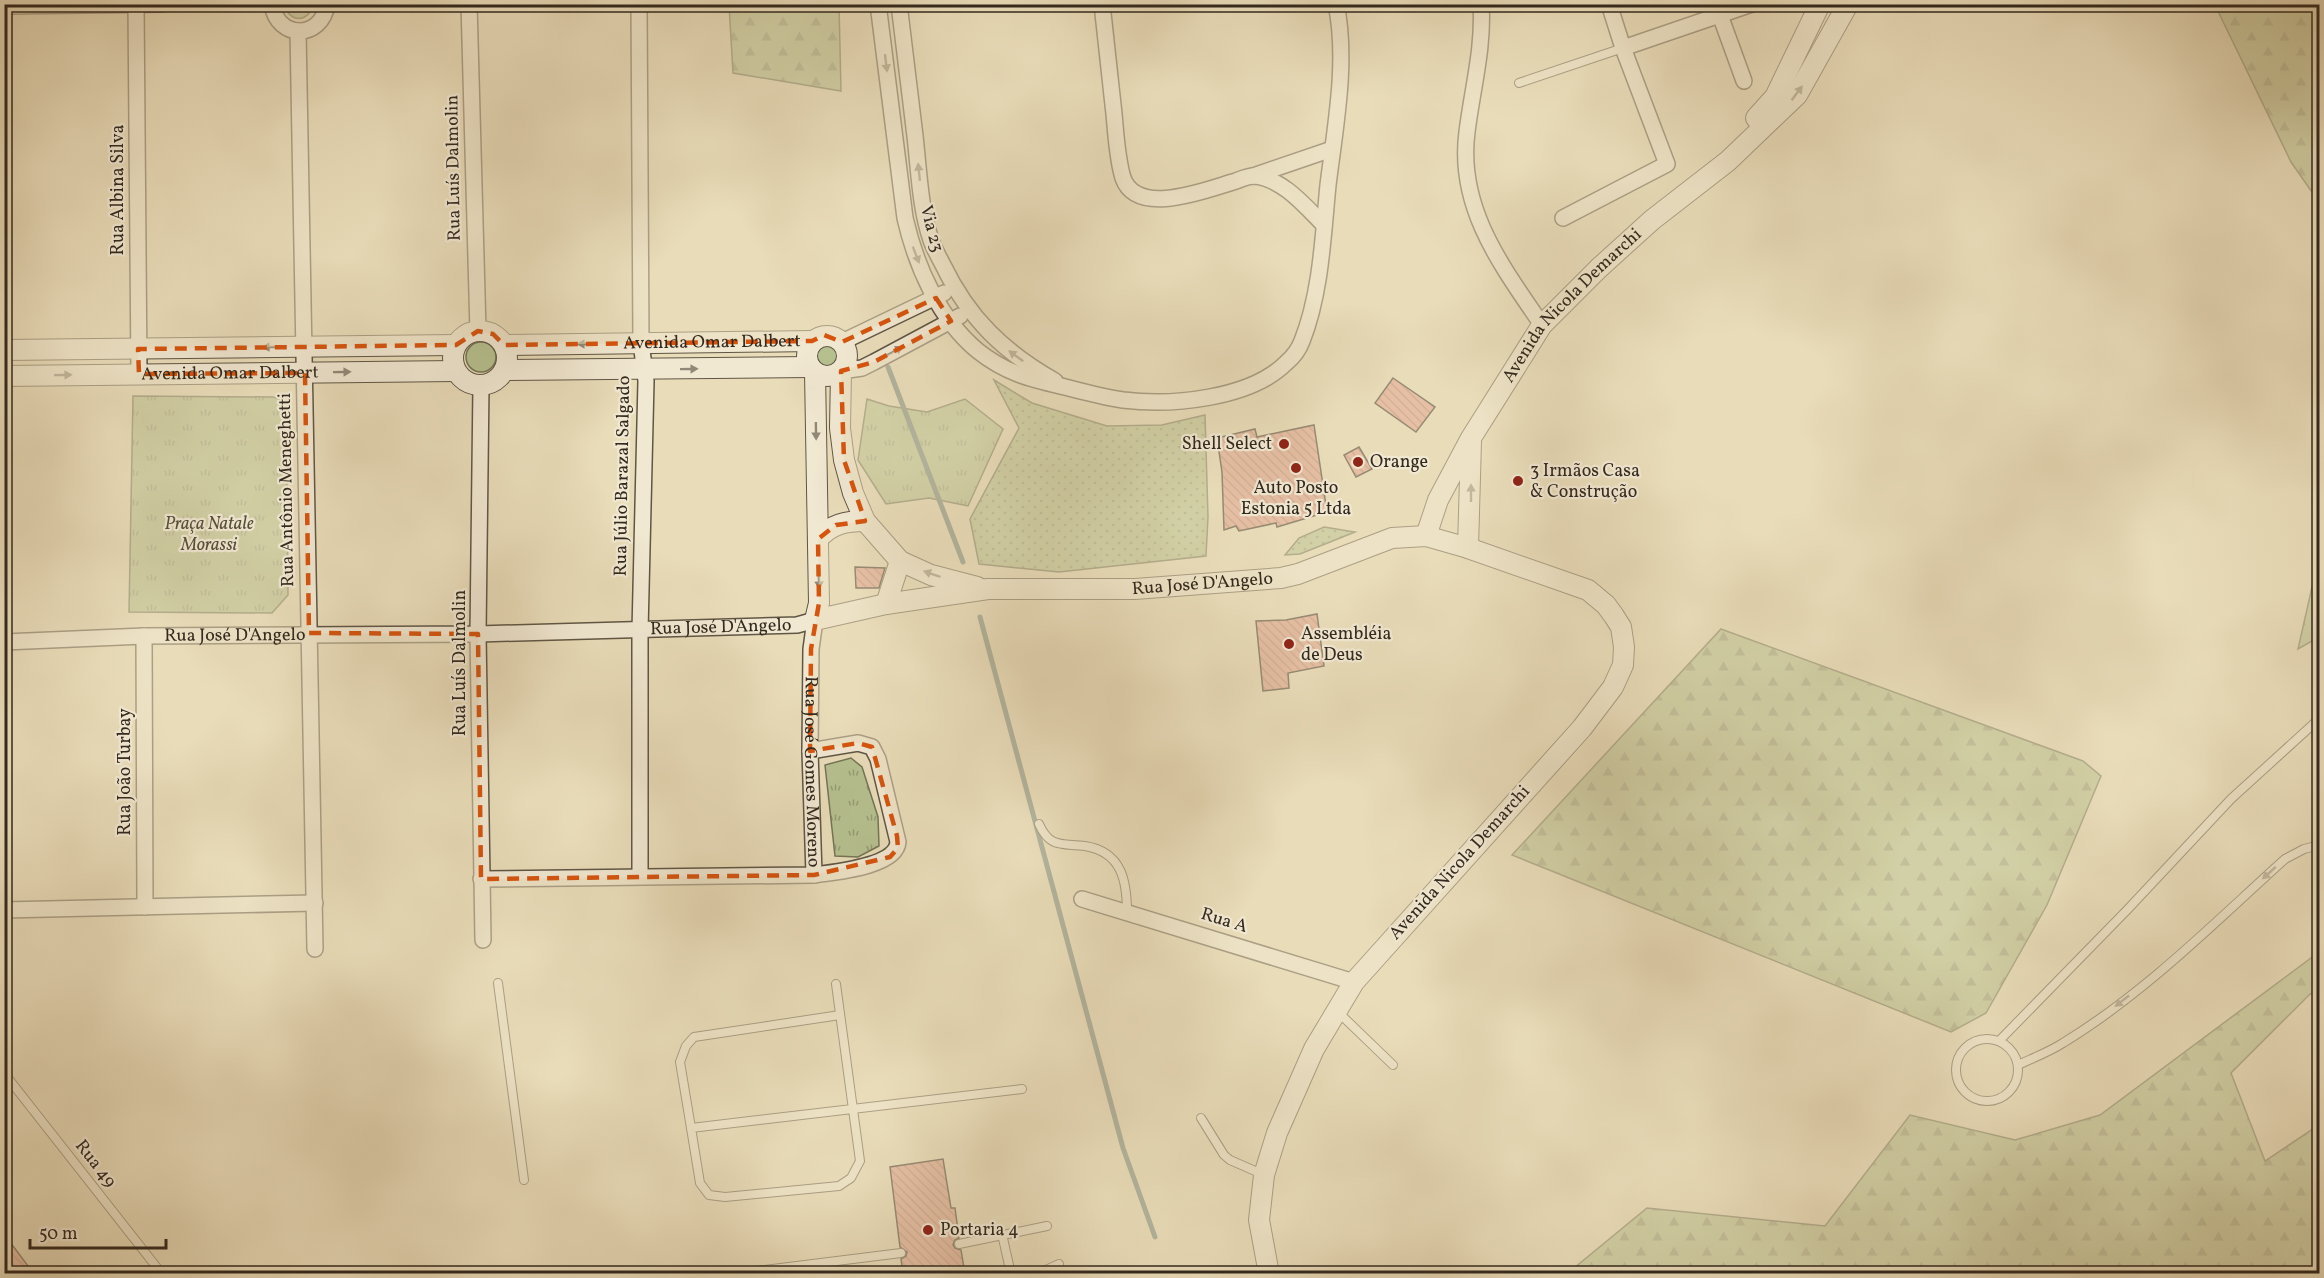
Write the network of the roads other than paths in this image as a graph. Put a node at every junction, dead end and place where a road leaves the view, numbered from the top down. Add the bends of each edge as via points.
1 (163, 4) edge
2 (272, 4) edge
3 (327, 4) edge
4 (469, 4) edge
5 (639, 4) edge
6 (878, 4) edge
7 (899, 4) edge
8 (1102, 4) edge
9 (1336, 4) edge
10 (1481, 4) edge
11 (1609, 4) edge
12 (1752, 4) edge
13 (1820, 4) edge
14 (1848, 4) edge
15 (136, 5) edge
16 (4, 6) edge
17 (1720, 15) junction
18 (298, 31) junction
19 (1623, 48) junction
20 (1744, 81) dead end
21 (1519, 84) dead end
22 (1332, 149) junction
23 (1253, 176) junction
24 (1693, 189) junction
25 (1563, 218) dead end
26 (1324, 225) junction
27 (954, 287) junction
28 (936, 298) junction
29 (970, 311) junction
30 (951, 321) junction
31 (1542, 325) junction
32 (478, 331) junction
33 (812, 341) junction
34 (842, 342) junction
35 (641, 343) junction
36 (456, 345) junction
37 (504, 345) junction
38 (304, 347) junction
39 (138, 349) junction
40 (4, 350) edge
41 (644, 369) junction
42 (504, 370) junction
43 (813, 370) junction
44 (456, 371) junction
45 (841, 371) junction
46 (305, 373) junction
47 (139, 375) junction
48 (4, 376) edge
49 (481, 385) junction
50 (1066, 387) junction
51 (1471, 438) junction
52 (865, 520) junction
53 (1426, 537) junction
54 (818, 539) junction
55 (1468, 548) junction
56 (900, 561) junction
57 (988, 590) junction
58 (886, 603) junction
59 (815, 620) junction
60 (640, 631) junction
61 (309, 633) junction
62 (478, 634) junction
63 (144, 636) junction
64 (4, 642) edge
65 (2319, 718) edge
66 (810, 751) junction
67 (1039, 824) dead end
68 (2319, 845) edge
69 (814, 875) junction
70 (640, 876) junction
71 (481, 879) junction
72 (1082, 899) dead end
73 (315, 903) junction
74 (145, 908) junction
75 (4, 910) edge
76 (1127, 913) junction
77 (483, 940) dead end
78 (315, 949) dead end
79 (1354, 982) junction
80 (498, 983) dead end
81 (836, 984) dead end
82 (1337, 1010) junction
83 (840, 1016) junction
84 (1999, 1041) junction
85 (1393, 1065) dead end
86 (2018, 1065) junction
87 (4, 1073) edge
88 (1022, 1089) dead end
89 (852, 1109) junction
90 (1201, 1118) dead end
91 (691, 1128) junction
92 (1264, 1175) junction
93 (524, 1180) dead end
94 (1047, 1226) dead end
95 (1002, 1234) junction
96 (959, 1244) dead end
97 (901, 1253) dead end
98 (1059, 1263) dead end
99 (162, 1274) edge
100 (733, 1274) edge
101 (1011, 1274) edge
102 (1037, 1274) edge
103 (1269, 1274) edge

1 - 15 street
2 - 18 street via 279,22
3 - 18 street via 319,23
4 - 32 street, Rua Luís Dalmolin
5 - 35 street, Rua Júlio Barazal Salgado
6 -> 28 street, Via 23 via 905,218 914,250
27 -> 7 street, Via 23 via 931,241 921,194
8 - 23 street via 1117,147 1124,180 1131,189 1141,197 1174,198
9 - 22 street, Via 23 via 1340,26 1339,76
10 - 31 street via 1482,45 1466,136 1465,169 1472,202 1487,239
11 - 19 street
12 - 17 street
13 - 24 street, Avenida Nicola Demarchi via 1775,97
24 -> 14 street, Avenida Nicola Demarchi via 1797,94
15 - 16 street
15 - 39 street, Rua Albina Silva
17 - 19 street
17 - 20 street
18 - 38 street, Rua Antônio Meneghetti
19 - 21 lane
19 - 25 street via 1667,164
22 - 23 street
22 - 26 street, Via 23
23 - 26 street via 1294,195
24 - 31 street, Avenida Nicola Demarchi via 1652,220
26 - 50 street, Via 23 via 1313,304 1301,343 1274,375 1245,388 1178,401 1125,400
27 - 28 street
27 - 29 street, Via 23
28 - 30 street, Via 23
28 - 34 street
29 - 30 street
50 -> 29 street, Via 23 via 1000,344
45 -> 30 street via 862,368
30 - 50 street, Via 23 via 978,350 1009,371
31 - 51 street, Avenida Nicola Demarchi
32 - 36 street via 465,335
32 - 37 street via 493,334
33 - 34 street via 831,336
33 - 35 street, Avenida Omar Dalbert
33 - 43 street via 807,354
34 - 45 street via 848,353
35 -> 37 street, Avenida Omar Dalbert
35 - 41 street, Rua Júlio Barazal Salgado
36 - 38 street, Avenida Omar Dalbert
36 - 44 street
37 - 42 street via 508,358
38 -> 39 street, Avenida Omar Dalbert
38 - 46 street, Rua Antônio Meneghetti
39 - 40 street, Avenida Omar Dalbert
39 - 47 street, Rua Albina Silva
41 - 42 street, Avenida Omar Dalbert
41 -> 43 street, Avenida Omar Dalbert
41 - 60 street, Rua Júlio Barazal Salgado
42 - 49 street via 495,381
43 - 45 street via 828,376
43 -> 54 street, Rua José Gomes Moreno
46 -> 44 street, Avenida Omar Dalbert
44 - 49 street via 466,382
45 - 52 street via 844,460
46 - 47 street, Avenida Omar Dalbert
46 - 61 street, Rua Antônio Meneghetti
48 -> 47 street, Avenida Omar Dalbert
49 - 62 street, Rua Luís Dalmolin
51 - 53 street, Avenida Nicola Demarchi via 1438,501
55 -> 51 street
52 - 54 street via 836,525
52 - 56 street
53 - 55 street, Avenida Nicola Demarchi
53 - 57 street, Rua José D'Angelo via 1392,538 1281,578 1135,589
54 -> 59 street, Rua José Gomes Moreno via 819,603
55 - 79 street, Avenida Nicola Demarchi via 1588,591 1606,605 1621,627 1623,665 1613,687 1582,728
57 -> 56 street via 931,575
56 - 58 street
57 - 58 street, Rua José D'Angelo
58 - 59 street, Rua José D'Angelo
59 - 60 street, Rua José D'Angelo via 797,625
59 - 66 street, Rua José Gomes Moreno
60 - 62 street, Rua José D'Angelo
60 - 70 street, Rua Júlio Barazal Salgado
61 - 62 street, Rua José D'Angelo
61 - 63 street, Rua José D'Angelo
61 - 73 street, Rua Antônio Meneghetti
62 - 71 street, Rua Luís Dalmolin
63 - 64 street, Rua José D'Angelo
63 - 74 street, Rua João Turbay
65 - 84 lane via 2230,799
66 - 69 street, Rua José Gomes Moreno
66 - 69 street via 858,743 872,747 898,842 891,857 853,870
67 - 76 lane via 1056,844 1095,849 1113,858 1127,888
68 -> 86 lane via 2285,859 2183,951 2092,1024
69 - 70 street, Rua José Gomes Moreno
70 - 71 street, Rua José Gomes Moreno
71 - 77 street, Rua Luís Dalmolin
72 - 76 street, Rua A
73 - 74 street
73 - 78 street, Rua Antônio Meneghetti
74 - 75 street
76 - 79 street, Rua A
79 - 82 street, Avenida Nicola Demarchi
80 - 93 lane
81 - 83 lane
82 - 85 lane
82 - 92 street, Avenida Nicola Demarchi via 1309,1060 1277,1133
83 - 89 lane
83 - 91 lane via 694,1037 680,1062
84 - 86 lane via 2014,1054
84 - 86 lane via 1980,1039 1963,1049 1955,1067 1960,1086 1974,1099 1994,1100 2011,1090
87 - 99 lane, Rua 49
88 - 89 lane
89 - 91 lane
89 - 91 lane via 860,1161 851,1178 839,1186 725,1197 709,1195 700,1183
90 - 92 lane via 1224,1155
92 - 103 street, Avenida Nicola Demarchi via 1260,1220
94 - 95 lane
95 - 96 lane
95 - 101 lane
97 - 100 lane
98 - 102 lane

